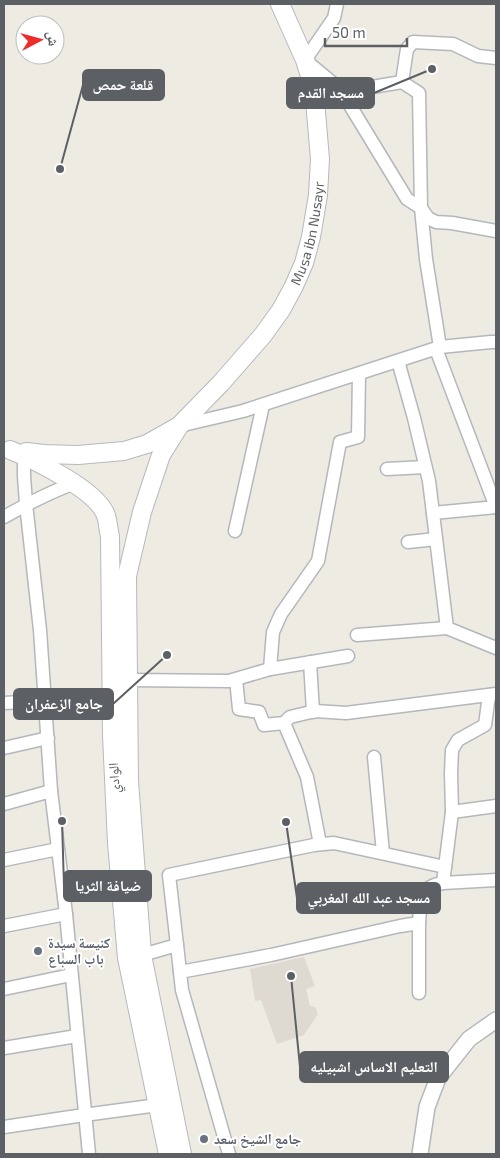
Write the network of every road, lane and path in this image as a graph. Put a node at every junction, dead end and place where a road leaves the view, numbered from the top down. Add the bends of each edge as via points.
1 (280, 4) edge
2 (337, 4) edge
3 (496, 58) edge
4 (305, 60) junction
5 (402, 82) junction
6 (342, 92) junction
7 (421, 208) junction
8 (496, 231) edge
9 (496, 342) edge
10 (438, 348) junction
11 (398, 361) junction
12 (359, 374) junction
13 (263, 405) junction
14 (179, 426) junction
15 (11, 451) edge
16 (425, 467) junction
17 (387, 469) dead end
18 (74, 483) junction
19 (26, 504) junction
20 (496, 507) edge
21 (433, 514) junction
22 (4, 517) edge
23 (235, 531) dead end
24 (436, 539) junction
25 (408, 542) dead end
26 (447, 628) junction
27 (357, 634) dead end
28 (496, 648) edge
29 (348, 656) dead end
30 (310, 662) junction
31 (270, 669) junction
32 (236, 679) junction
33 (128, 680) junction
34 (493, 695) edge
35 (112, 697) junction
36 (45, 700) junction
37 (4, 703) edge
38 (313, 712) junction
39 (284, 723) junction
40 (48, 738) junction
41 (4, 748) edge
42 (374, 757) dead end
43 (51, 791) junction
44 (4, 804) edge
45 (496, 806) edge
46 (452, 812) junction
47 (320, 844) junction
48 (58, 849) junction
49 (383, 853) junction
50 (4, 860) edge
51 (445, 867) junction
52 (496, 880) edge
53 (443, 883) junction
54 (66, 914) junction
55 (419, 923) junction
56 (4, 926) edge
57 (177, 945) junction
58 (142, 955) junction
59 (180, 972) junction
60 (71, 975) junction
61 (4, 989) edge
62 (419, 993) dead end
63 (496, 1020) edge
64 (77, 1036) junction
65 (4, 1048) edge
66 (158, 1105) junction
67 (84, 1115) junction
68 (4, 1128) edge
69 (89, 1154) edge
70 (168, 1154) edge
71 (182, 1154) edge
72 (229, 1154) edge
73 (420, 1154) edge

1 - 4 main road, Musa ibn Nusayr
2 - 4 street via 334,18
3 - 5 street via 478,56 453,44 413,42 408,49
4 - 6 street
4 - 14 main road, Musa ibn Nusayr via 314,89 320,158 318,195 304,263 281,310 263,335
5 - 6 street
5 - 7 street via 419,93
6 - 7 street via 407,199
7 - 8 street via 428,218 436,222
7 - 10 street
9 - 10 street
10 - 11 street
10 - 20 street
11 - 12 street
11 - 16 street
12 - 13 street
12 - 31 street via 358,437 340,442 318,561 281,614 273,632
13 - 14 street
13 - 23 street
14 - 15 main road via 147,444 124,451 78,455
14 - 33 main road, الوادي via 161,455 142,512 127,576
15 - 18 main road, الوادي
15 - 19 street via 24,476
16 - 17 street
16 - 21 street
18 - 19 street
18 - 35 main road, الوادي via 105,513 110,536
19 - 22 street
19 - 36 street
20 - 21 street
21 - 24 street
24 - 25 street
24 - 26 street
26 - 27 street
26 - 28 street
29 - 30 street
30 - 31 street
30 - 38 street
31 - 32 street
32 - 33 street
32 - 39 street via 240,709 259,712 264,726
33 - 58 main road, الوادي via 129,781
34 - 38 street via 346,713
34 - 46 street via 485,725 458,740 452,750
35 - 36 street
35 - 66 main road, الوادي via 117,843 128,958
36 - 37 street
36 - 40 street
38 - 39 street via 290,717
39 - 47 street via 307,777
40 - 41 street
40 - 43 street
42 - 49 street
43 - 44 street
43 - 48 street
45 - 46 street
46 - 51 street
47 - 49 street via 334,843
47 - 57 street via 169,876
48 - 50 street
48 - 54 street
49 - 51 street
51 - 53 street
52 - 53 street
53 - 55 street via 432,885 422,894
54 - 56 street
54 - 60 street
55 - 59 street
55 - 62 street
57 - 58 street
57 - 59 street
58 - 71 main road, الوادي
59 - 72 street via 182,990
60 - 61 street
60 - 64 street
63 - 73 street via 469,1039 438,1078 427,1107
64 - 65 street
64 - 67 street
66 - 67 street
66 - 70 main road, الوادي
67 - 68 street
67 - 69 street

